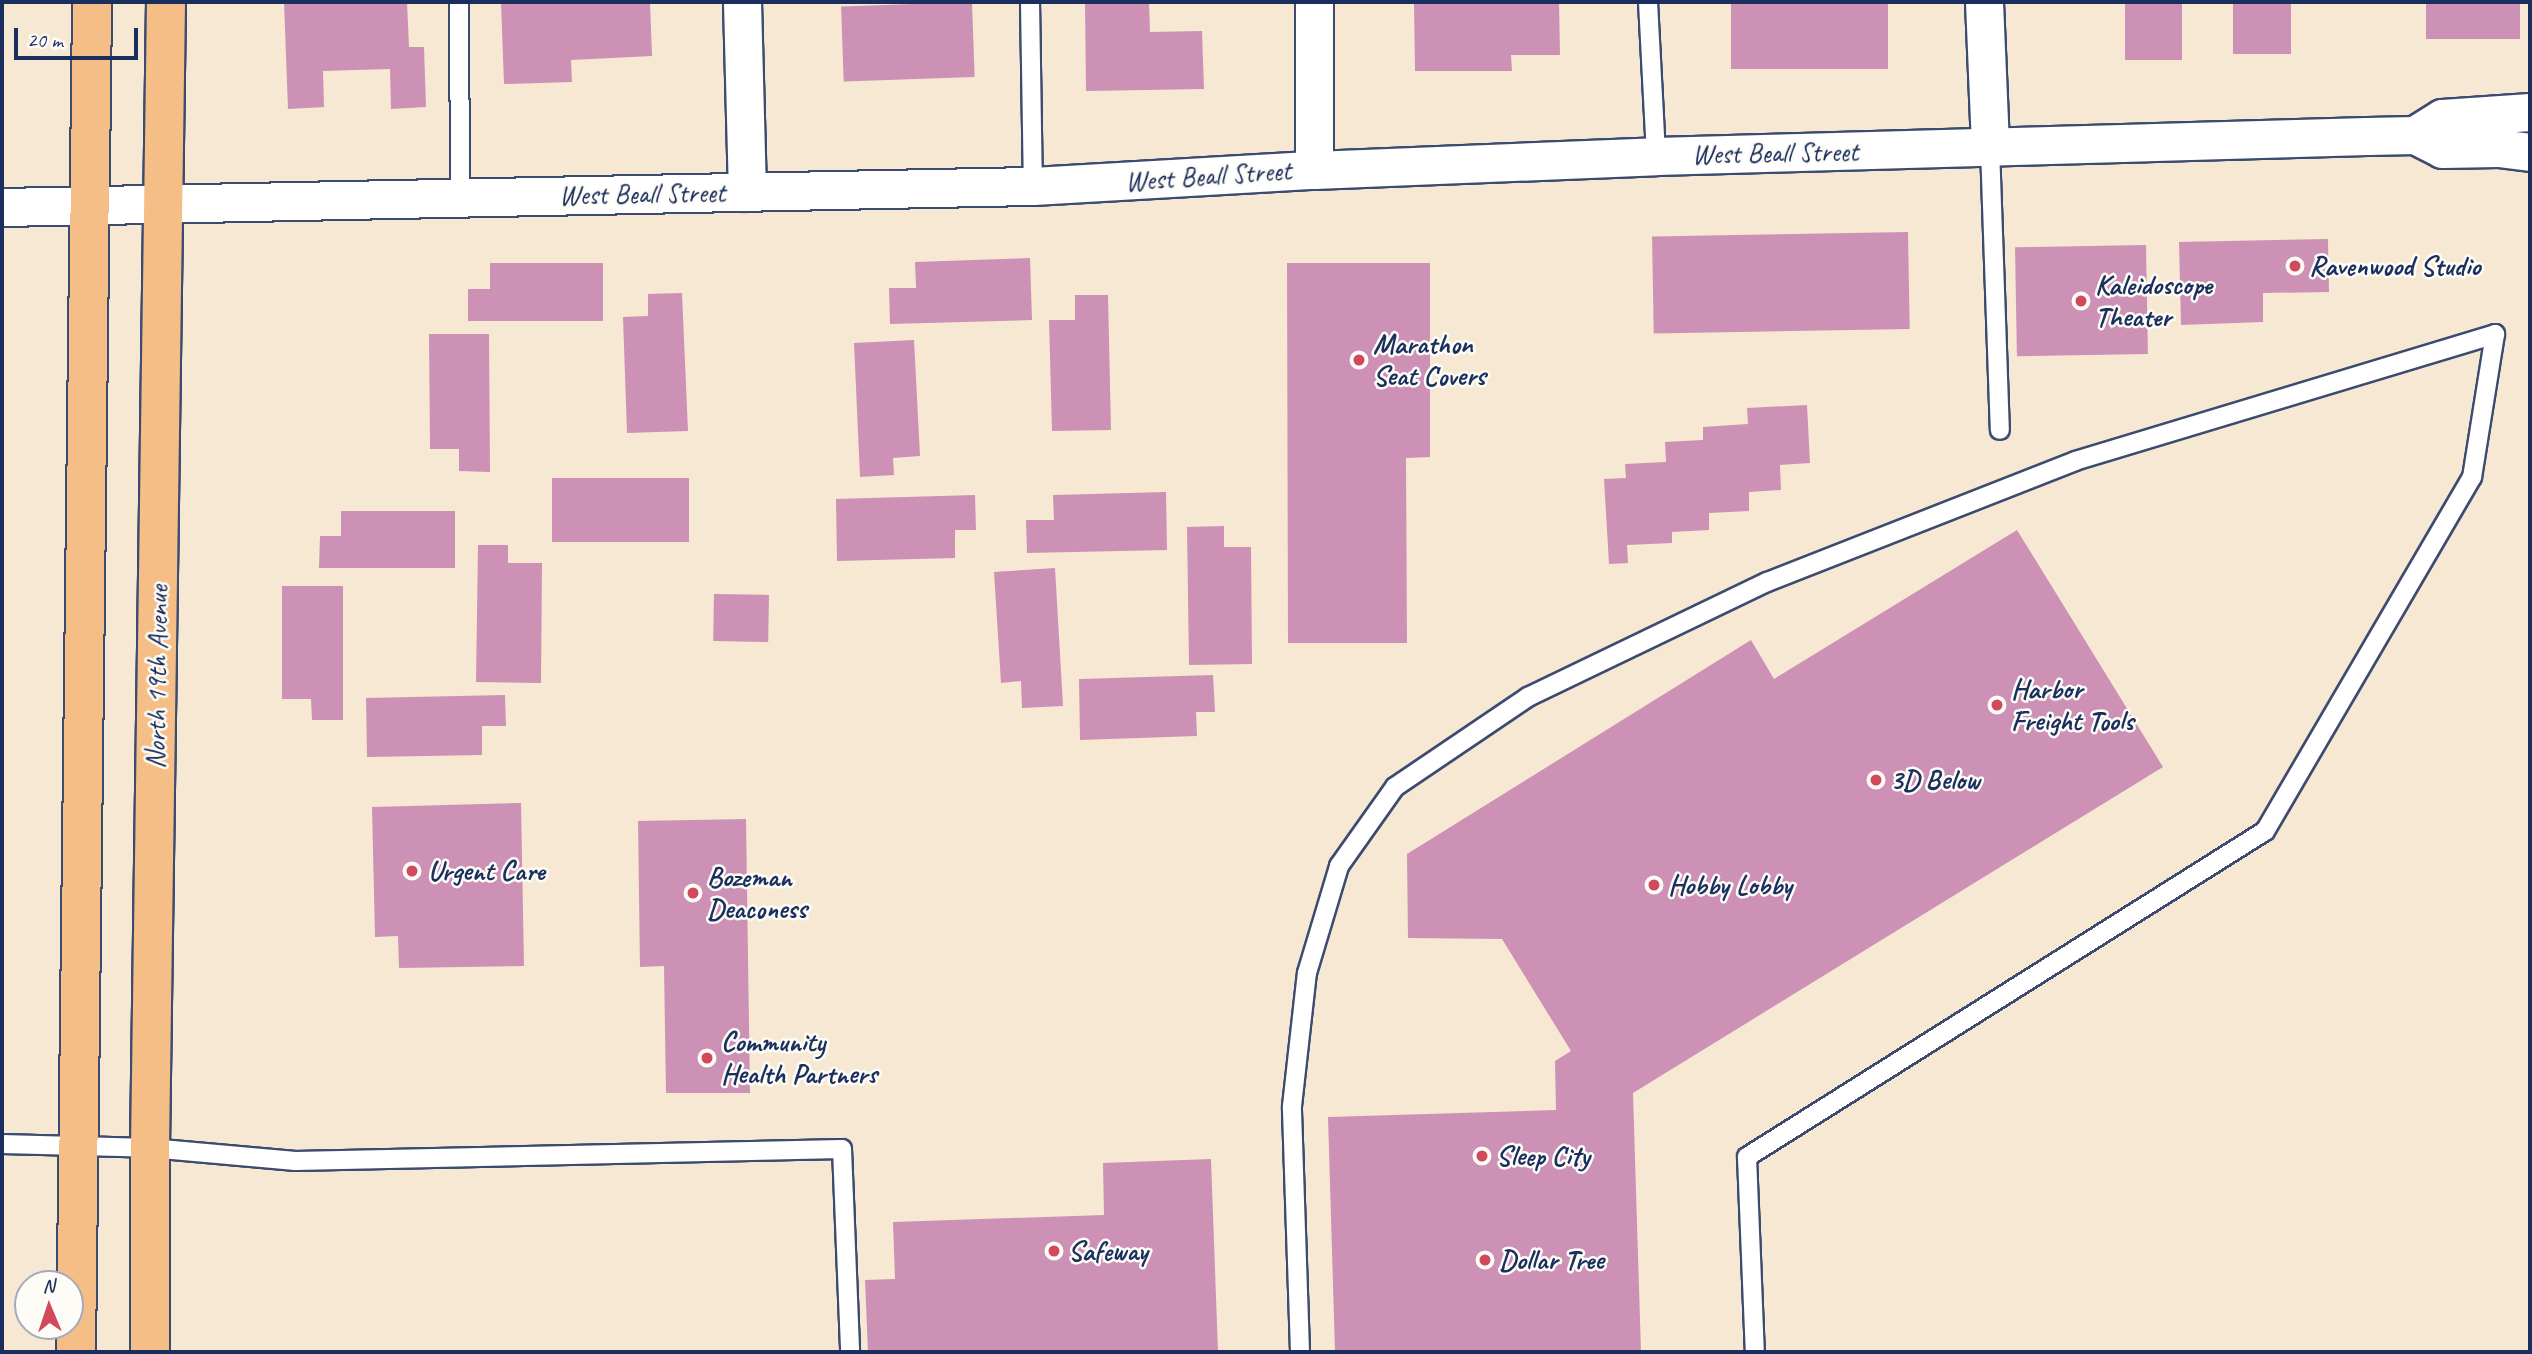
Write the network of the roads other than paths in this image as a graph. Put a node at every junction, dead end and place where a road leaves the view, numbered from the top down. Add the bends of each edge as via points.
1 (92, 2) edge
2 (166, 2) edge
3 (459, 2) edge
4 (742, 2) edge
5 (1030, 2) edge
6 (1314, 2) edge
7 (1647, 2) edge
8 (1984, 2) edge
9 (2530, 112) edge
10 (2415, 135) junction
11 (1990, 148) junction
12 (2530, 152) edge
13 (1656, 156) junction
14 (1314, 170) junction
15 (1033, 186) junction
16 (747, 192) junction
17 (460, 197) junction
18 (91, 204) junction
19 (164, 205) junction
20 (2, 208) edge
21 (2000, 430) dead end
22 (2, 1144) edge
23 (79, 1145) junction
24 (149, 1148) junction
25 (76, 1352) edge
26 (150, 1352) edge
27 (850, 1352) edge
28 (1300, 1352) edge
29 (1755, 1352) edge

1 - 18 main road
2 - 19 main road, North 19th Avenue
3 - 17 lane
4 - 16 street
5 - 15 lane
6 - 14 street
7 - 13 lane
8 - 11 street
9 - 10 street, West Beall Street via 2442,118
10 - 11 street, West Beall Street
10 - 12 street, West Beall Street via 2442,149
11 - 13 street, West Beall Street
11 - 21 lane
13 - 14 street, West Beall Street
14 - 15 street, West Beall Street
15 - 16 street, West Beall Street
16 - 17 street, West Beall Street
17 - 19 street, West Beall Street
18 - 19 street, West Beall Street
18 - 20 street, West Beall Street
18 - 23 main road
19 - 24 main road, North 19th Avenue
22 - 23 lane
23 - 24 lane
23 - 25 main road
24 - 26 main road, North 19th Avenue
24 - 27 lane via 295,1161 842,1149
28 - 29 lane via 1292,1106 1307,973 1339,866 1395,787 1528,697 1767,582 2075,461 2495,334 2472,477 2265,831 1746,1157

